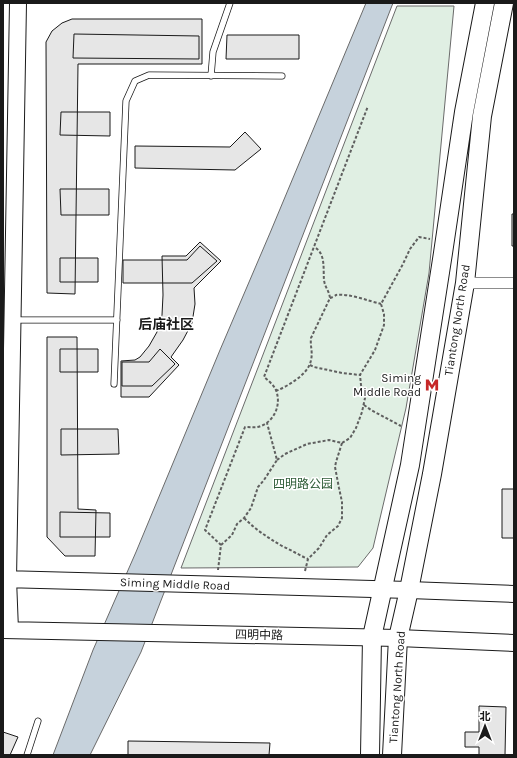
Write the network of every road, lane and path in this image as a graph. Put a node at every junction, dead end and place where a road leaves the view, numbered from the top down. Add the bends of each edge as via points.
1 (18, 3) edge
2 (230, 3) edge
3 (485, 3) edge
4 (504, 3) edge
5 (211, 76) junction
6 (282, 76) dead end
7 (368, 106) dead end
8 (445, 242) junction
9 (314, 247) junction
10 (465, 283) junction
11 (514, 283) edge
12 (330, 298) junction
13 (381, 304) junction
14 (12, 320) junction
15 (117, 320) junction
16 (310, 365) junction
17 (360, 374) junction
18 (114, 384) dead end
19 (276, 391) junction
20 (364, 405) junction
21 (267, 423) junction
22 (404, 428) dead end
23 (342, 443) junction
24 (277, 460) junction
25 (244, 518) junction
26 (221, 545) junction
27 (308, 559) junction
28 (218, 570) dead end
29 (305, 571) dead end
30 (5, 579) edge
31 (382, 589) junction
32 (409, 590) junction
33 (514, 594) edge
34 (6, 630) edge
35 (372, 638) junction
36 (398, 638) junction
37 (514, 643) edge
38 (38, 721) dead end
39 (27, 755) edge
40 (370, 755) edge
41 (392, 755) edge

1 - 14 main road
2 - 5 lane via 214,52
3 - 8 main road via 464,112
4 - 10 main road, Tiantong North Road via 482,116
5 - 6 lane
5 - 15 lane via 149,75 135,81 126,100
7 - 9 path
8 - 13 path via 419,237 410,248
8 - 31 main road via 410,465
9 - 12 path via 322,256 324,280
9 - 19 path via 264,377
10 - 11 street
10 - 32 main road, Tiantong North Road
12 - 13 path via 345,295
12 - 16 path via 311,338
13 - 17 path via 384,325 375,350
14 - 15 lane
14 - 30 main road
15 - 18 lane
16 - 17 path via 342,373
16 - 19 path via 289,386
17 - 20 path
19 - 21 path via 276,411
20 - 22 path
20 - 23 path via 356,428 350,438
21 - 24 path
21 - 26 path via 245,427 205,530
23 - 24 path via 329,440 307,444
23 - 27 path via 335,467 342,502 342,518 338,526 327,535
24 - 25 path via 258,487 252,508
25 - 26 path
25 - 27 path via 264,536
26 - 28 path
27 - 29 path
30 - 31 main road, Siming Middle Road
30 - 34 main road
31 - 32 main road, Siming Middle Road
31 - 35 main road
32 - 33 main road, Siming Middle Road
32 - 36 main road, Tiantong North Road
34 - 35 main road, 四明中路
35 - 36 main road, 四明中路
35 - 40 main road
36 - 37 main road, 四明中路
36 - 41 main road, Tiantong North Road
38 - 39 lane

